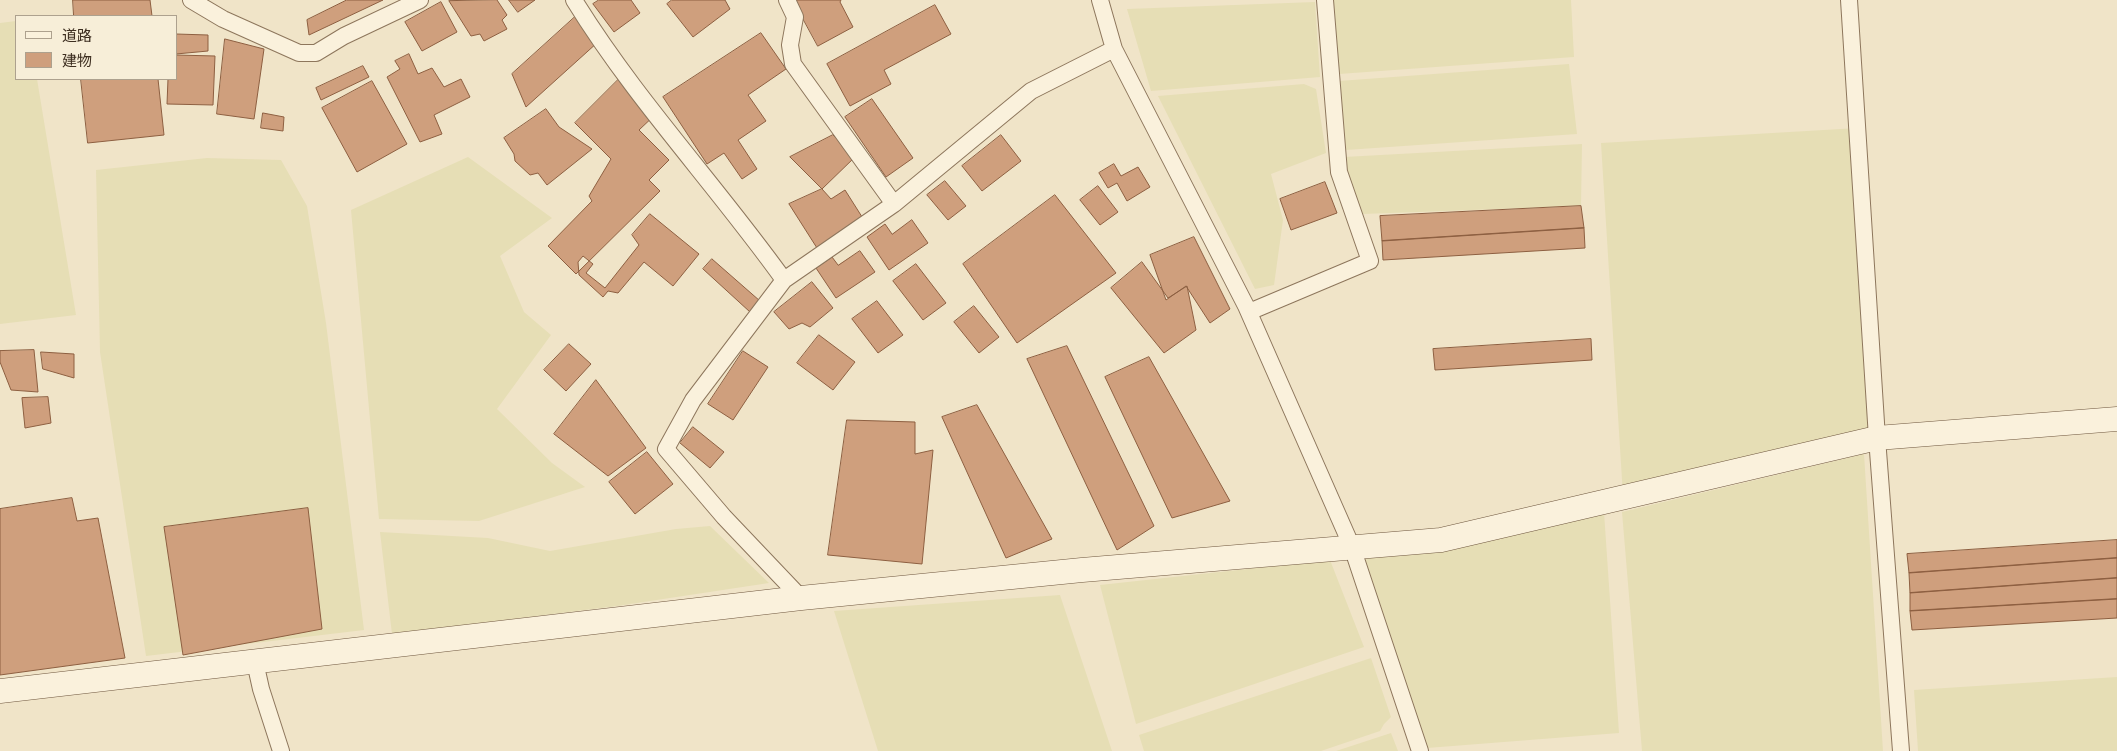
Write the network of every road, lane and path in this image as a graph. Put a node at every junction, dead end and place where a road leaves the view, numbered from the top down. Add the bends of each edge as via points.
1 (191, 0) edge
2 (420, 0) edge
3 (574, 0) edge
4 (787, 0) edge
5 (1100, 0) edge
6 (1325, 0) edge
7 (1849, 0) edge
8 (1114, 49) junction
9 (894, 204) junction
10 (784, 280) junction
11 (1249, 312) junction
12 (2117, 419) edge
13 (1877, 438) junction
14 (1352, 547) junction
15 (801, 598) junction
16 (255, 662) junction
17 (0, 691) edge
18 (281, 751) edge
19 (1420, 751) edge
20 (1901, 751) edge

1 - 2 street via 223,19 299,53 316,53
3 - 10 street via 610,56
4 - 9 street via 795,17 790,45 793,64
5 - 8 street
6 - 11 street via 1339,172 1370,261
7 - 13 street
8 - 9 street via 1031,91
8 - 11 street
9 - 10 street
10 - 15 street via 692,400 666,449 724,517
11 - 14 street
12 - 13 street
13 - 14 street via 1441,540
13 - 20 street
14 - 15 street
14 - 19 street
15 - 16 street
16 - 17 street
16 - 18 street

